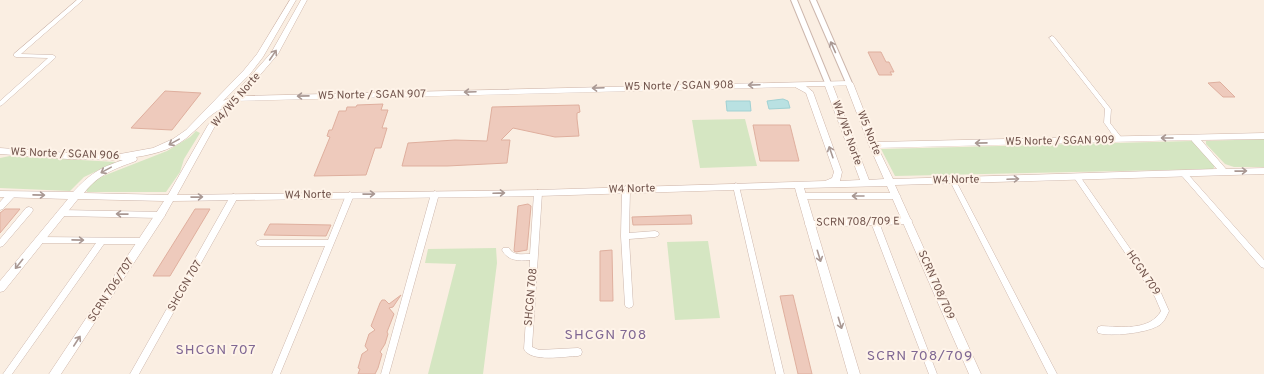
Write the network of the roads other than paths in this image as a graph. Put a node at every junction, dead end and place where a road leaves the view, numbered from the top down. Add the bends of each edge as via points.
1 (80, 0) edge
2 (293, 0) edge
3 (304, 0) edge
4 (794, 0) edge
5 (813, 0) edge
6 (1052, 38) dead end
7 (828, 83) junction
8 (849, 83) junction
9 (793, 84) junction
10 (509, 91) joint
11 (235, 99) junction
12 (0, 104) edge
13 (211, 110) junction
14 (189, 132) junction
15 (1264, 136) edge
16 (1194, 138) junction
17 (204, 139) junction
18 (1119, 139) junction
19 (873, 145) junction
20 (155, 151) junction
21 (1, 152) edge
22 (1264, 171) edge
23 (1224, 172) junction
24 (1184, 174) junction
25 (1077, 177) junction
26 (953, 181) junction
27 (890, 182) junction
28 (866, 183) junction
29 (798, 184) junction
30 (827, 184) junction
31 (736, 186) junction
32 (626, 189) junction
33 (538, 192) junction
34 (0, 194) edge
35 (435, 194) junction
36 (11, 195) junction
37 (350, 195) junction
38 (76, 196) junction
39 (801, 196) junction
40 (897, 196) junction
41 (234, 197) junction
42 (170, 198) junction
43 (0, 207) edge
44 (29, 210) dead end
45 (61, 212) junction
46 (161, 214) junction
47 (908, 221) junction
48 (875, 222) junction
49 (809, 224) junction
50 (655, 234) dead end
51 (625, 236) junction
52 (39, 240) junction
53 (102, 241) junction
54 (143, 241) junction
55 (260, 243) dead end
56 (330, 243) junction
57 (0, 244) edge
58 (506, 250) dead end
59 (534, 257) junction
60 (1264, 265) edge
61 (0, 288) edge
62 (629, 305) dead end
63 (1101, 330) dead end
64 (578, 352) dead end
65 (7, 374) edge
66 (55, 374) edge
67 (134, 374) edge
68 (276, 374) edge
69 (385, 374) edge
70 (780, 374) edge
71 (854, 374) edge
72 (933, 374) edge
73 (975, 374) edge
74 (1053, 374) edge

1 - 12 street via 16,54 53,57
2 - 13 main road, W4/W5 Norte via 260,55
11 -> 3 main road, W4/W5 Norte via 274,54
4 - 7 street
8 -> 5 street
6 - 18 street via 1108,109 1107,123
7 - 8 main road, W5 Norte / SGAN 908
7 - 9 main road, W5 Norte / SGAN 908
7 - 28 main road, W4/W5 Norte
8 - 19 main road, W5 Norte
9 -> 10 main road, W5 Norte / SGAN 908
30 -> 9 main road via 836,180 838,172 809,92 806,88
10 -> 11 main road, W5 Norte / SGAN 907
11 - 13 main road
11 - 17 main road, W4/W5 Norte via 212,125
13 - 14 main road, W5 Norte / SGAN 906
14 - 17 main road via 201,131
14 -> 20 main road, W5 Norte / SGAN 906
15 - 16 main road, W5 Norte / SGAN 909
16 -> 18 main road, W5 Norte / SGAN 909
16 - 23 main road
17 - 42 main road, W4/W5 Norte
18 -> 19 main road, W5 Norte / SGAN 909
19 - 27 main road, W5 Norte
20 - 21 main road, W5 Norte / SGAN 906 via 120,157
20 -> 38 main road via 108,168 90,179
23 -> 22 main road, W4 Norte
23 - 24 main road, W4 Norte
24 - 25 main road, W4 Norte
24 - 60 street
26 -> 25 main road, W4 Norte
25 - 63 street, HCGN 709 via 1158,295 1165,311 1164,316 1147,328
26 - 27 main road, W4 Norte
26 - 74 street
27 - 28 main road, W4 Norte
27 - 40 main road, SCRN 708/709
28 - 30 main road, W4 Norte
29 - 30 main road, W4 Norte
29 - 31 main road, W4 Norte
29 - 39 main road
31 - 32 main road, W4 Norte
31 - 70 street
32 - 33 main road, W4 Norte
32 - 51 street
35 -> 33 main road, W4 Norte
33 - 59 street, SHCGN 708
34 - 36 main road, W4 Norte
37 -> 35 main road, W4 Norte
35 - 69 street
36 -> 38 main road, W4 Norte
36 - 43 street
37 - 41 main road, W4 Norte
37 - 56 street
38 - 42 main road, W4 Norte
38 - 45 main road
40 -> 39 street
39 - 49 main road
40 - 47 main road, SCRN 708/709
42 -> 41 main road, W4 Norte
41 - 67 street, SHCGN 707
42 - 46 main road, W4/W5 Norte
44 - 57 street
46 -> 45 street
45 - 52 main road
46 - 54 main road, W4/W5 Norte
47 - 48 street, SCRN 708/709 E
47 - 73 main road, SCRN 708/709
48 - 49 street, SCRN 708/709 E
48 - 72 street
49 -> 71 main road
50 - 51 street
51 - 62 street
52 -> 53 street, SCRN 706/707
52 -> 61 main road
53 - 54 street, SCRN 706/707
53 - 65 street
66 -> 54 main road, SCRN 706/707
55 - 56 street
56 - 68 street
58 - 59 street via 508,255 513,257
59 - 64 street, SHCGN 708 via 528,349 538,354

